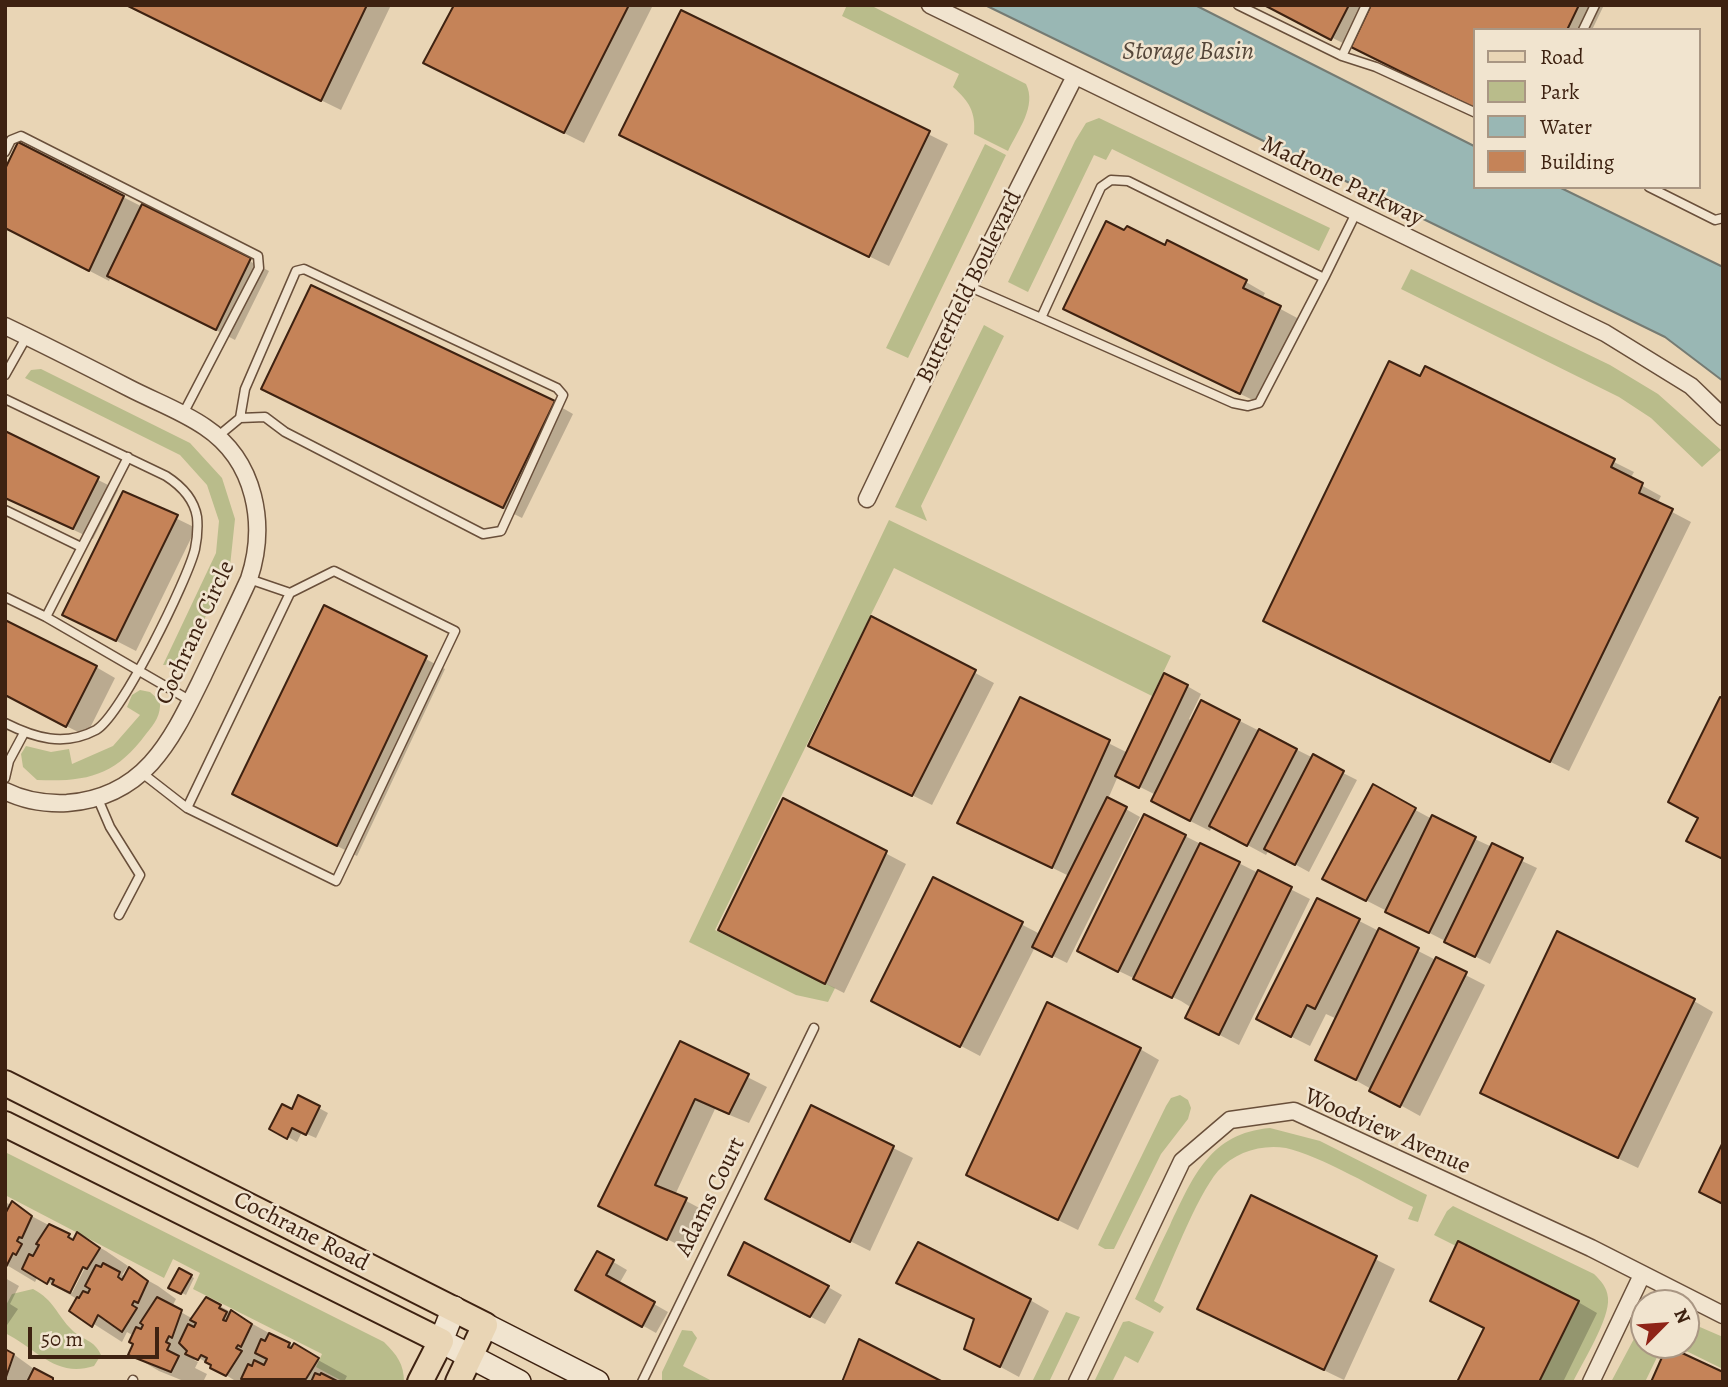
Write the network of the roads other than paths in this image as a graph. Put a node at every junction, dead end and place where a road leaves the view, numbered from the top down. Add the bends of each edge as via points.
1 (930, 5) edge
2 (1238, 5) edge
3 (1366, 5) edge
4 (1595, 5) edge
5 (1584, 28) edge
6 (1342, 56) junction
7 (1075, 76) junction
8 (1472, 111) edge
9 (5, 152) edge
10 (1653, 189) edge
11 (1356, 213) junction
12 (1723, 218) edge
13 (1324, 278) junction
14 (970, 287) junction
15 (1041, 318) junction
16 (5, 326) edge
17 (27, 336) junction
18 (5, 375) edge
19 (5, 400) edge
20 (182, 415) junction
21 (1723, 417) edge
22 (240, 418) junction
23 (217, 437) junction
24 (128, 457) junction
25 (867, 499) dead end
26 (5, 510) edge
27 (81, 547) junction
28 (248, 579) junction
29 (290, 593) junction
30 (5, 597) edge
31 (46, 617) junction
32 (139, 671) junction
33 (191, 701) junction
34 (5, 723) edge
35 (24, 733) junction
36 (142, 773) junction
37 (5, 778) edge
38 (5, 791) edge
39 (98, 799) junction
40 (187, 808) junction
41 (119, 915) dead end
42 (814, 1028) dead end
43 (5, 1083) edge
44 (5, 1125) edge
45 (1642, 1275) junction
46 (454, 1308) junction
47 (1723, 1315) edge
48 (485, 1325) junction
49 (441, 1341) junction
50 (470, 1358) junction
51 (419, 1382) edge
52 (458, 1382) edge
53 (519, 1382) edge
54 (597, 1382) edge
55 (642, 1382) edge
56 (1077, 1382) edge
57 (1591, 1382) edge

1 - 7 street, Madrone Parkway
2 - 6 lane
3 - 6 lane
4 - 5 lane
6 - 8 lane
7 - 11 street, Madrone Parkway
7 - 14 street, Butterfield Boulevard
9 - 20 lane via 20,136 258,256 259,268
10 - 12 lane via 1715,220
11 - 13 lane
11 - 21 street, Madrone Parkway via 1605,333 1691,386
13 - 15 lane via 1259,403 1248,406
13 - 15 lane via 1128,181 1111,180 1101,187
14 - 15 lane
14 - 25 street, Butterfield Boulevard
16 - 17 street, Cochrane Circle
17 - 18 lane
17 - 20 street, Cochrane Circle
19 - 24 lane
20 - 23 street, Cochrane Circle
22 - 22 lane via 265,417 285,432 490,534 500,531 563,395 557,388 303,269 296,271 245,389
22 - 23 lane
23 - 28 street, Cochrane Circle via 253,491 258,542
24 - 27 lane
24 - 32 lane via 180,485 197,514 190,563
26 - 27 lane
27 - 31 lane
28 - 29 lane
28 - 33 street, Cochrane Circle
29 - 40 lane
29 - 40 lane via 334,571 455,631 336,881
30 - 31 lane
31 - 32 lane
32 - 33 lane
32 - 35 lane via 100,728 68,739 46,740
33 - 36 street, Cochrane Circle via 171,738
34 - 35 lane
35 - 37 lane
36 - 39 street, Cochrane Circle
36 - 40 lane
38 - 39 street, Cochrane Circle via 38,802
39 - 41 lane via 140,875
42 - 55 lane, Adams Court
43 - 46 main road, Cochrane Road
44 - 49 main road, Cochrane Road
45 - 47 street, Woodview Avenue
45 - 56 street, Woodview Avenue via 1294,1111 1230,1120 1182,1161
45 - 57 street
46 - 48 main road, Cochrane Road
46 - 49 main road
48 - 50 main road
48 - 54 main road, Cochrane Road
49 - 50 main road, Cochrane Road
49 - 51 main road
50 - 52 main road
50 - 53 main road, Cochrane Road

